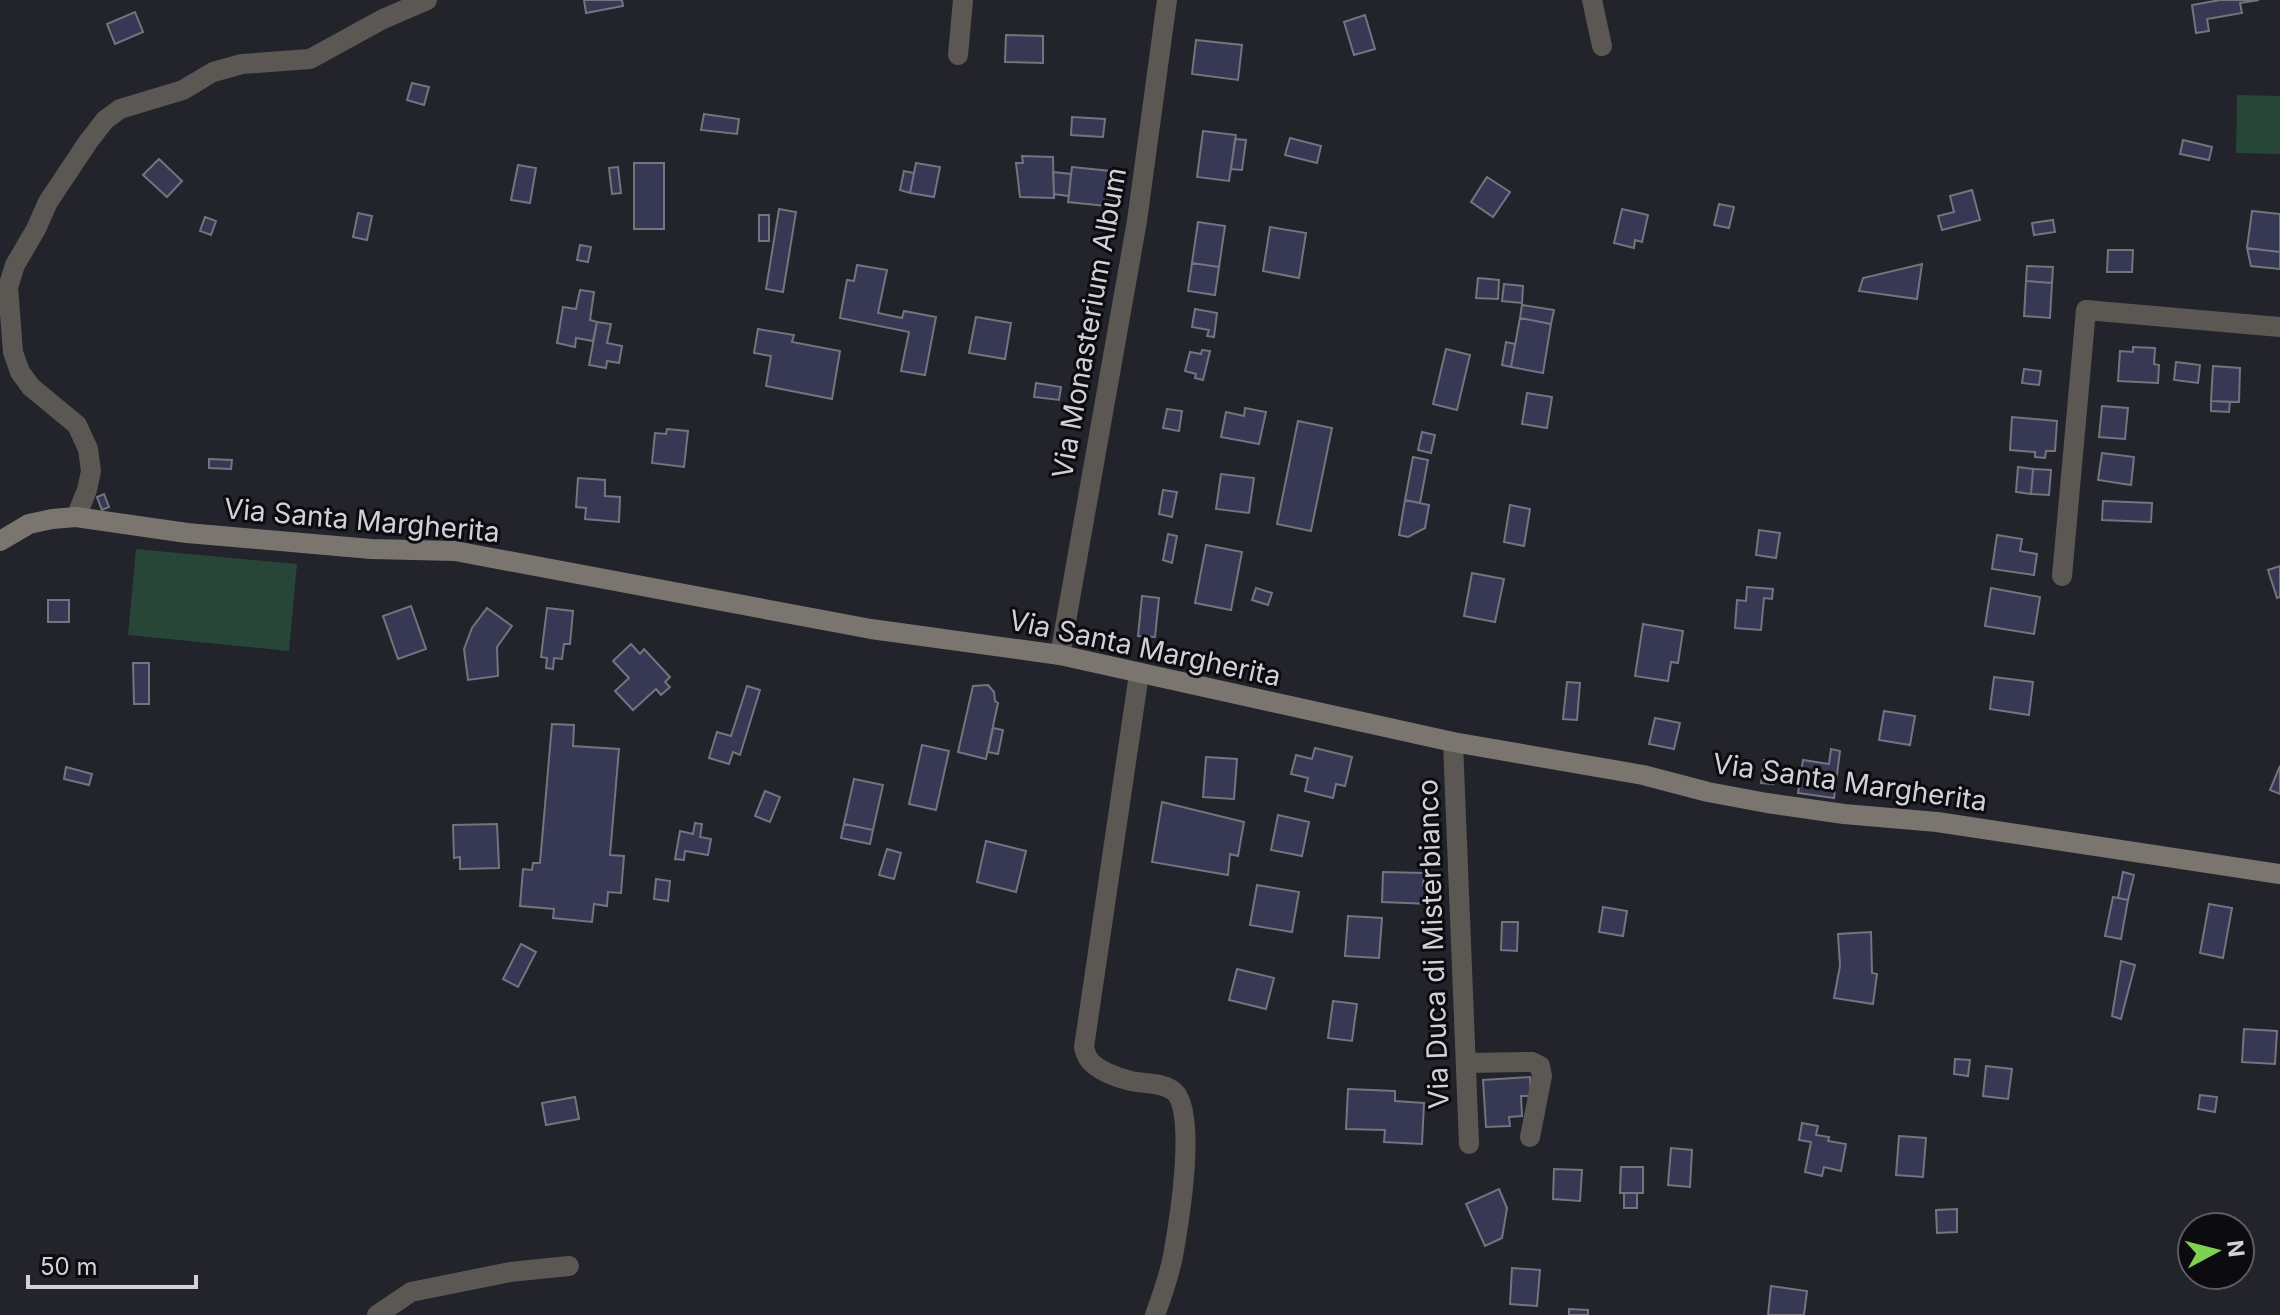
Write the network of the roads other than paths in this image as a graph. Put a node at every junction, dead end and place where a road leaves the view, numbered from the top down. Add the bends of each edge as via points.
1 (427, 0) edge
2 (963, 0) edge
3 (1167, 0) edge
4 (1592, 0) edge
5 (1602, 46) dead end
6 (958, 55) dead end
7 (2280, 327) edge
8 (76, 517) junction
9 (0, 541) edge
10 (2062, 576) dead end
11 (1060, 655) junction
12 (1139, 674) junction
13 (1453, 742) junction
14 (2280, 874) edge
15 (1466, 1063) junction
16 (1530, 1137) dead end
17 (1469, 1144) dead end
18 (569, 1266) dead end
19 (377, 1315) edge
20 (1155, 1315) edge

1 - 8 street via 310,59 242,64 120,109 88,142 48,202 8,287 13,352 20,372 77,425 88,449 91,471
2 - 6 street
3 - 11 street, Via Monasterium Album via 1137,221
4 - 5 street
7 - 10 street via 2086,310
8 - 9 street, Via Santa Margherita via 29,524
8 - 11 street, Via Santa Margherita via 187,533 455,551 871,629
11 - 12 street, Via Santa Margherita
12 - 13 street, Via Santa Margherita
12 - 20 street via 1084,1047 1099,1068 1174,1090 1184,1111 1184,1169 1173,1255
13 - 14 street, Via Santa Margherita via 1767,803 1937,822
13 - 15 street, Via Duca di Misterbianco
15 - 16 street via 1540,1066
15 - 17 street, Via Duca di Misterbianco
18 - 19 street via 411,1292

